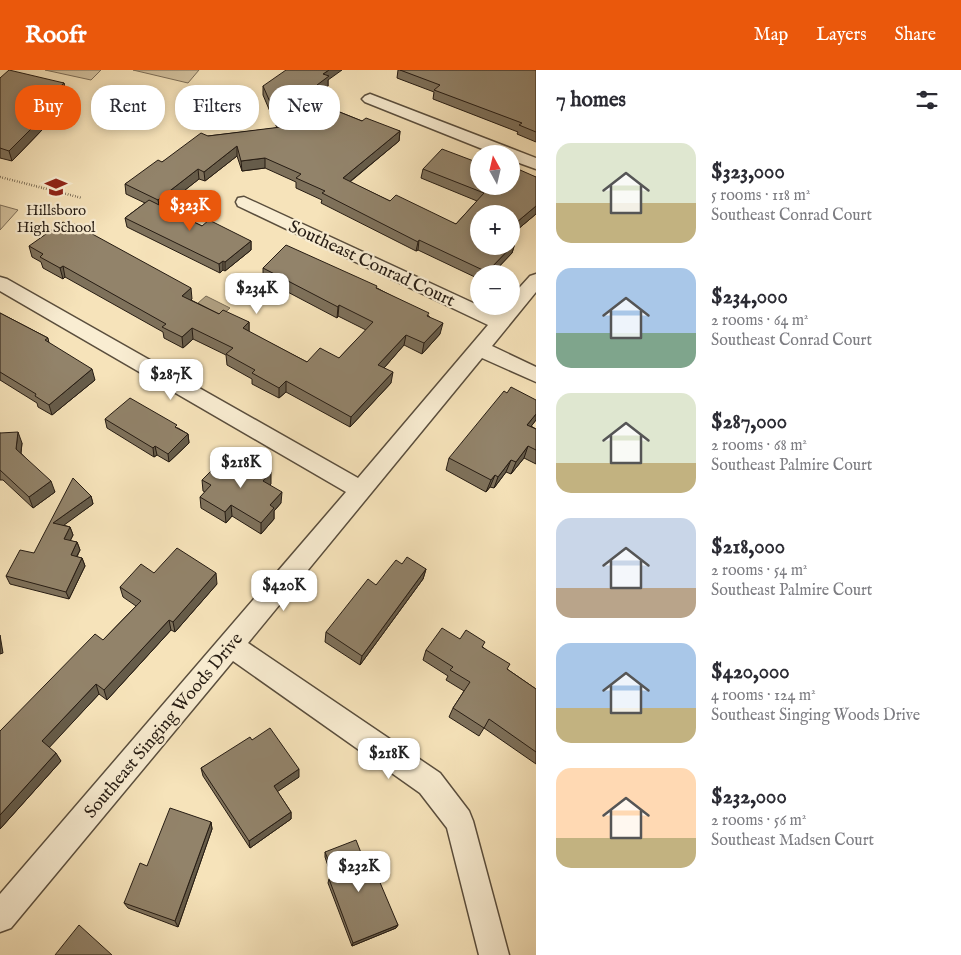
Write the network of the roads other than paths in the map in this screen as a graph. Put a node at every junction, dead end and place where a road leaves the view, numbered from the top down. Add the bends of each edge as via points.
1 (370, 99) dead end
2 (488, 145) edge
3 (520, 158) edge
4 (536, 164) edge
5 (244, 202) dead end
6 (536, 280) edge
7 (0, 283) edge
8 (500, 323) junction
9 (480, 349) junction
10 (536, 375) edge
11 (360, 490) junction
12 (231, 645) junction
13 (0, 917) edge
14 (494, 955) edge

1 - 2 street
3 - 4 street
5 - 8 street, Southeast Conrad Court
6 - 8 street, Southeast Singing Woods Drive
7 - 11 street
8 - 9 street, Southeast Singing Woods Drive
9 - 10 street
9 - 11 street, Southeast Singing Woods Drive
11 - 12 street, Southeast Singing Woods Drive
12 - 13 street, Southeast Singing Woods Drive
12 - 14 street via 430,783 459,821

